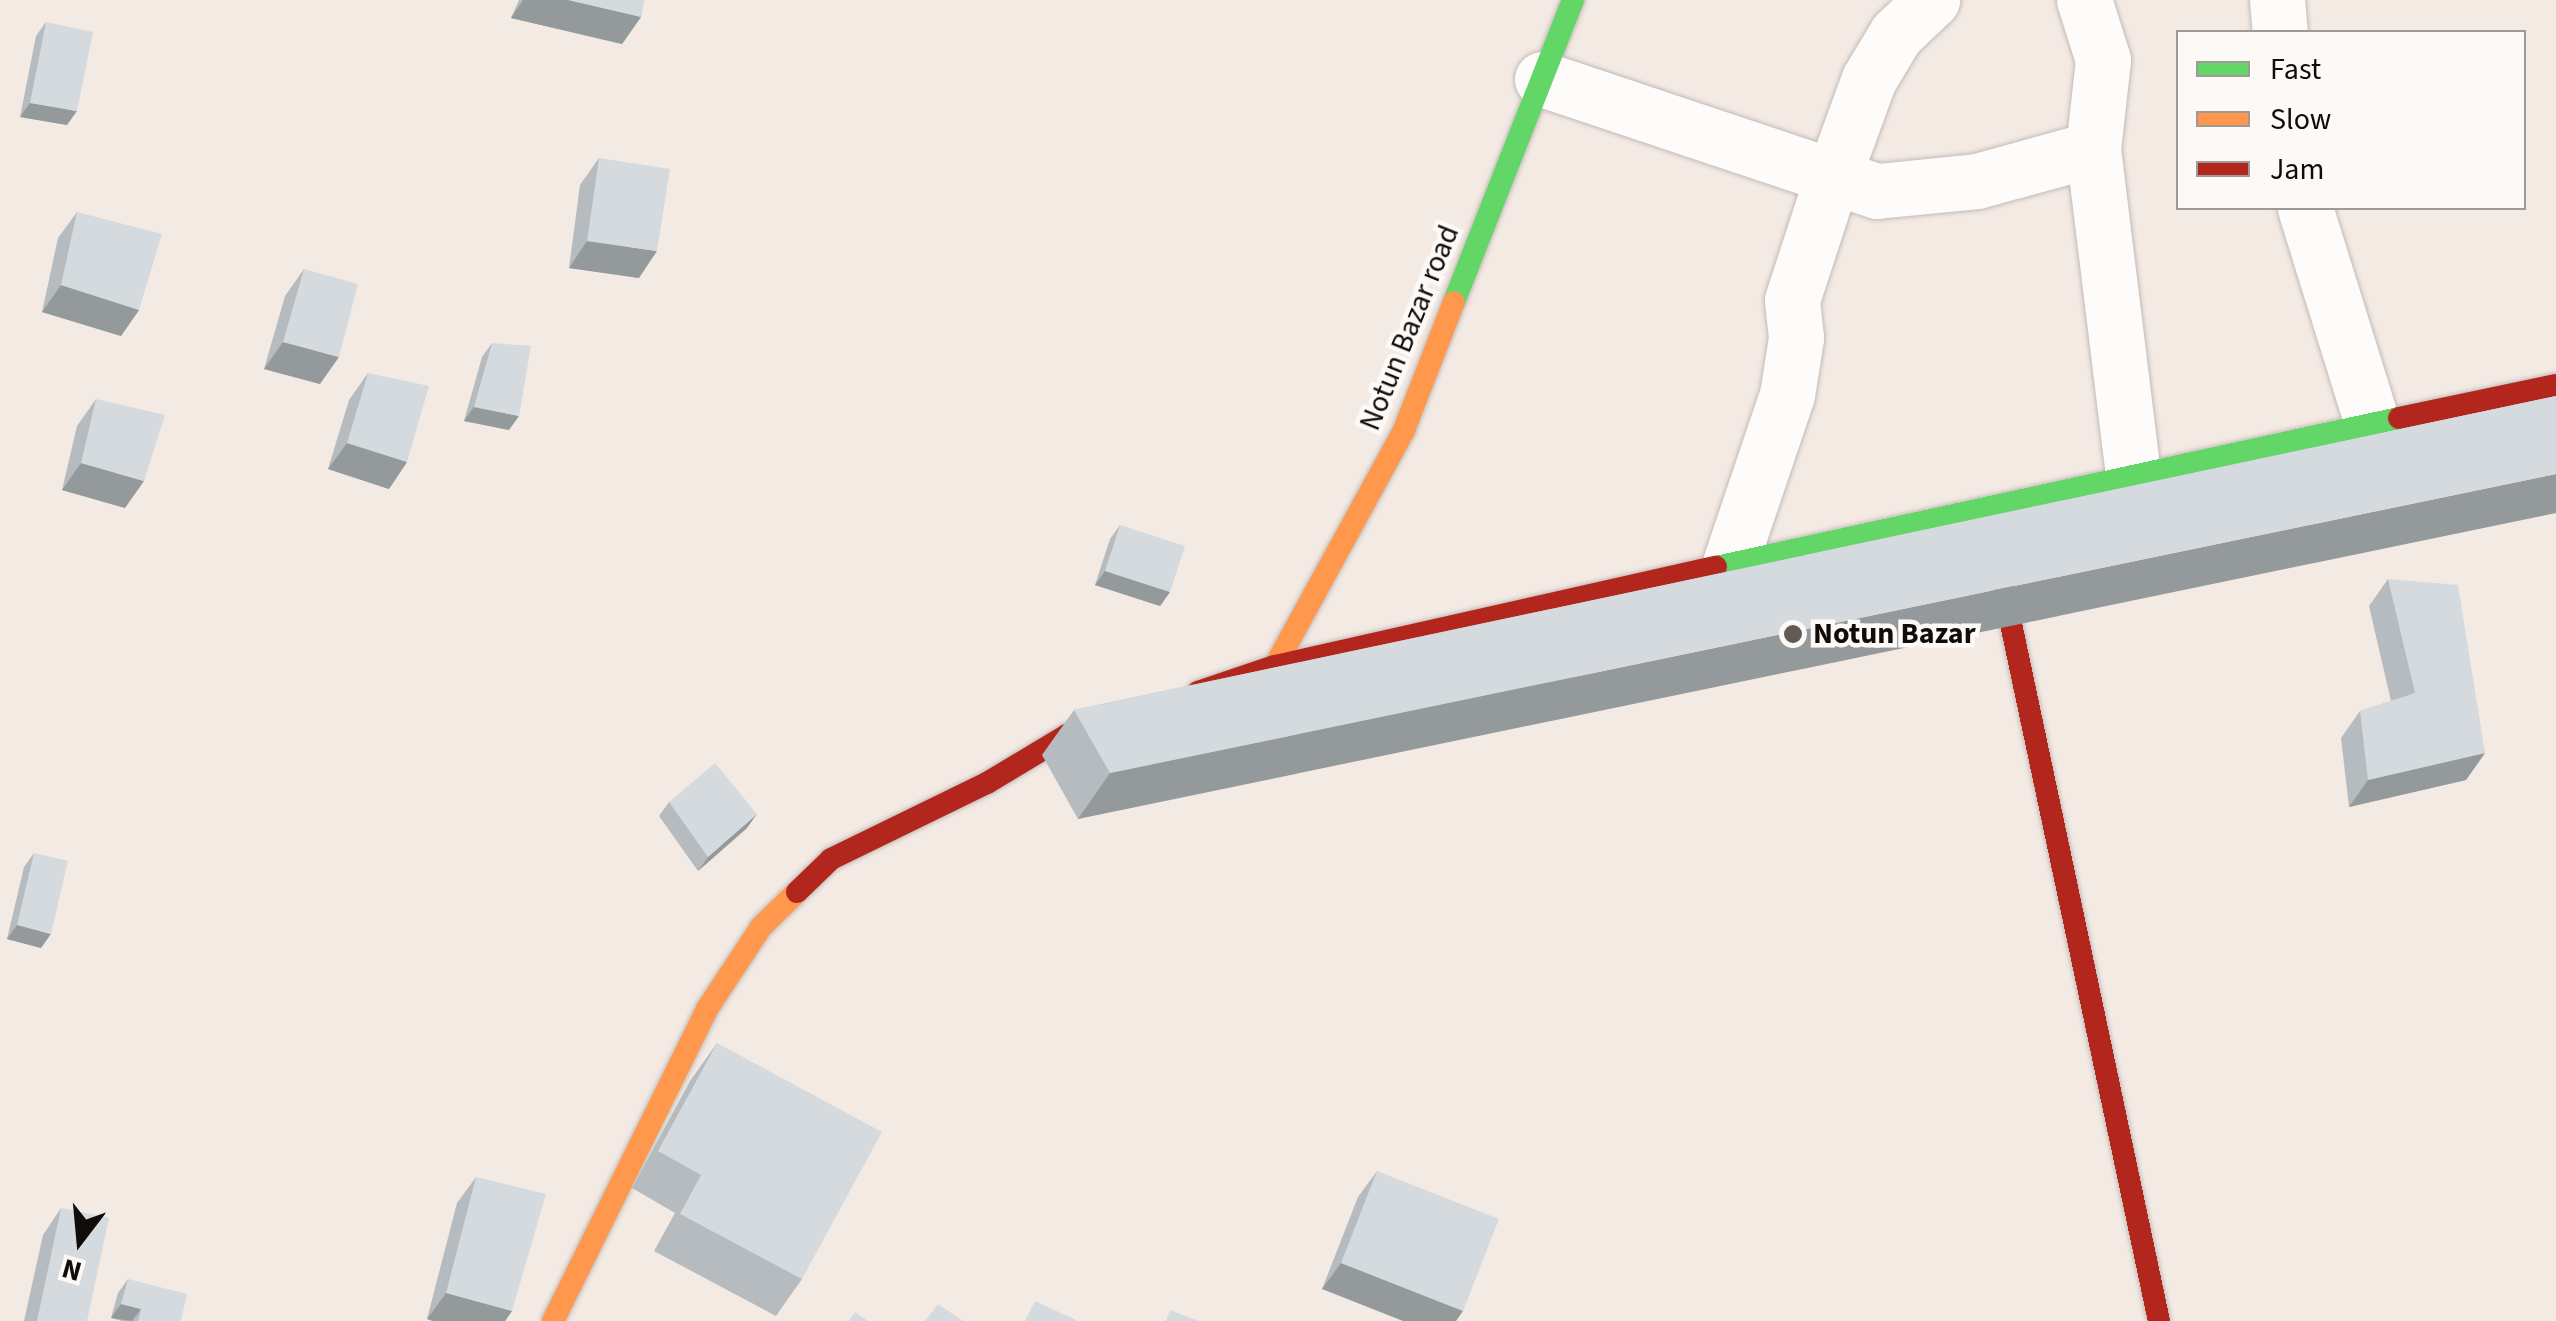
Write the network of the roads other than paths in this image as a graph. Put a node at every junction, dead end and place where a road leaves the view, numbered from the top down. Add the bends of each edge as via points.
1 (1573, 0) edge
2 (1932, 0) edge
3 (2084, 0) edge
4 (2277, 0) edge
5 (2280, 30) edge
6 (1542, 79) junction
7 (2093, 149) junction
8 (1836, 182) junction
9 (2306, 210) edge
10 (2556, 386) edge
11 (2372, 424) junction
12 (2132, 475) junction
13 (1986, 506) junction
14 (1730, 564) junction
15 (1275, 666) junction
16 (1180, 698) edge
17 (1142, 710) edge
18 (553, 1321) edge
19 (2159, 1321) edge

1 - 6 street, Notun Bazar road
2 - 8 street via 1896,34 1868,79
3 - 7 street via 2103,60
4 - 5 street
6 - 8 street
6 - 15 street, Notun Bazar road via 1404,430
7 - 8 street via 1925,191
7 - 12 street
8 - 14 street via 1792,300 1796,338 1787,395
9 - 11 street
10 - 11 street
11 - 12 street
12 - 13 street
13 - 14 street
13 - 19 street
14 - 15 street
15 - 16 street
17 - 18 street via 1067,736 831,859 761,927 707,1009

